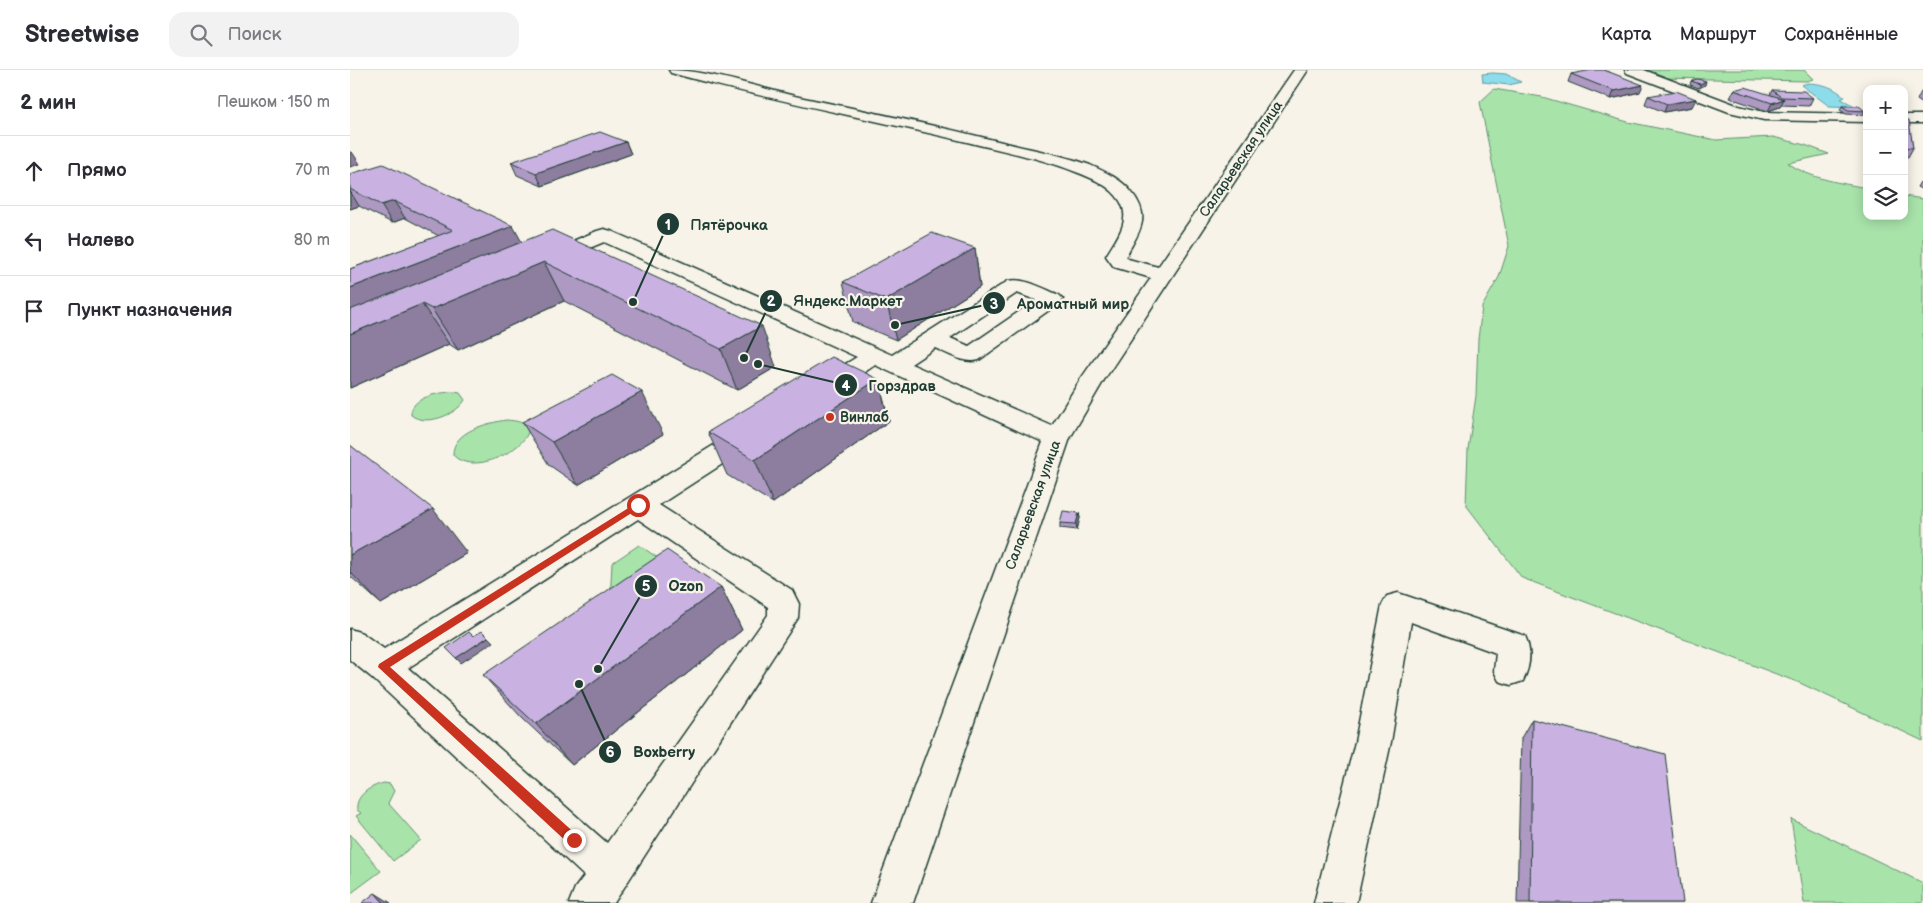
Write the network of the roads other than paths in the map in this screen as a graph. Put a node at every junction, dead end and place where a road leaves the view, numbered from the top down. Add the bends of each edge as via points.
1 (676, 70) edge
2 (1301, 70) edge
3 (1632, 70) edge
4 (1863, 118) edge
5 (1908, 119) edge
6 (1923, 120) edge
7 (531, 266) edge
8 (1163, 276) junction
9 (933, 339) junction
10 (884, 360) junction
11 (805, 399) edge
12 (765, 425) edge
13 (1057, 438) junction
14 (638, 505) junction
15 (350, 642) edge
16 (383, 667) junction
17 (1511, 671) dead end
18 (610, 873) junction
19 (590, 903) edge
20 (892, 903) edge
21 (1335, 903) edge

1 - 8 street via 741,89 951,134 1094,173 1113,184 1133,210 1132,230 1116,256 1121,263
2 - 8 street, Саларьевская улица
3 - 4 street via 1734,109 1764,116
5 - 6 street
7 - 10 street via 604,235
8 - 13 street, Саларьевская улица
9 - 9 street via 1015,285 1052,299 971,355
9 - 10 street
10 - 11 street
10 - 13 street
12 - 14 street
13 - 20 street, Саларьевская улица
14 - 16 street
14 - 18 street via 781,599 786,609
15 - 16 street
16 - 18 street
17 - 21 street via 1513,646 1398,605 1373,742
18 - 19 street

